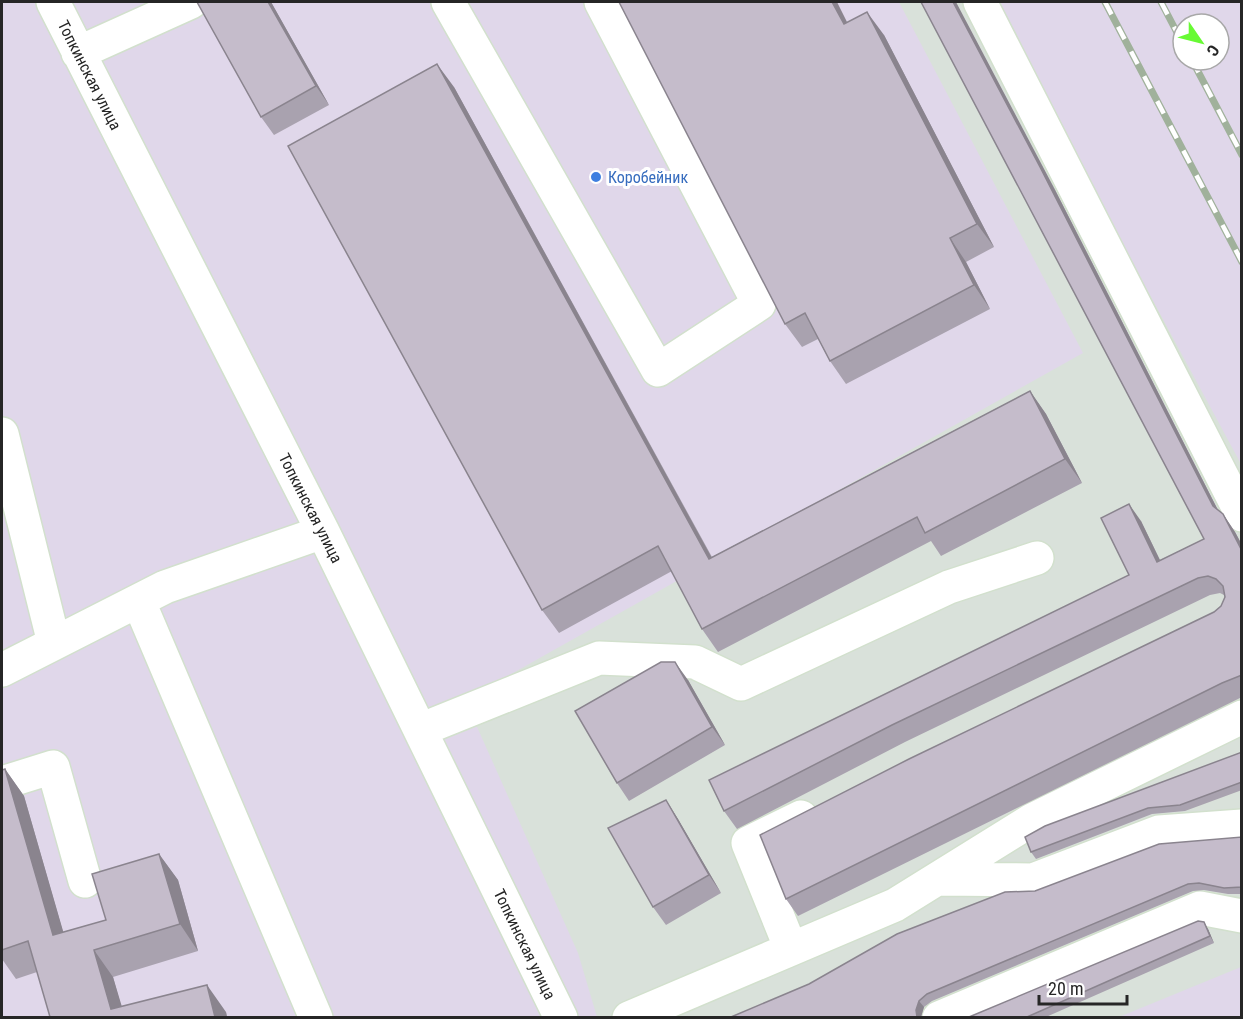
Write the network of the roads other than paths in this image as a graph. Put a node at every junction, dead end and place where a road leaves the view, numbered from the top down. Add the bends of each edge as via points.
1 (53, 2) edge
2 (191, 2) edge
3 (448, 2) edge
4 (601, 2) edge
5 (980, 2) edge
6 (78, 53) junction
7 (2, 434) edge
8 (1242, 514) edge
9 (323, 532) junction
10 (1037, 558) dead end
11 (139, 602) junction
12 (54, 643) junction
13 (2, 670) edge
14 (1242, 717) edge
15 (420, 730) junction
16 (2, 783) edge
17 (831, 801) edge
18 (1242, 826) edge
19 (937, 879) junction
20 (85, 881) dead end
21 (1242, 916) edge
22 (791, 949) junction
23 (316, 1017) edge
24 (561, 1017) edge
25 (629, 1017) edge
26 (939, 1017) edge

1 - 6 street, Топкинская улица
2 - 6 street
3 - 4 street via 658,370 759,304
5 - 8 street
6 - 9 street, Топкинская улица
7 - 12 street
9 - 11 street via 165,587
9 - 15 street, Топкинская улица
10 - 15 street via 949,587 741,684 695,662 599,658
11 - 12 street
11 - 23 street
12 - 13 street
14 - 19 street via 1032,820
15 - 24 street, Топкинская улица
16 - 20 street via 53,767
17 - 22 street via 748,843
18 - 19 street via 1159,832 1033,880
19 - 22 street via 895,905
21 - 26 street via 1200,908
22 - 25 street

